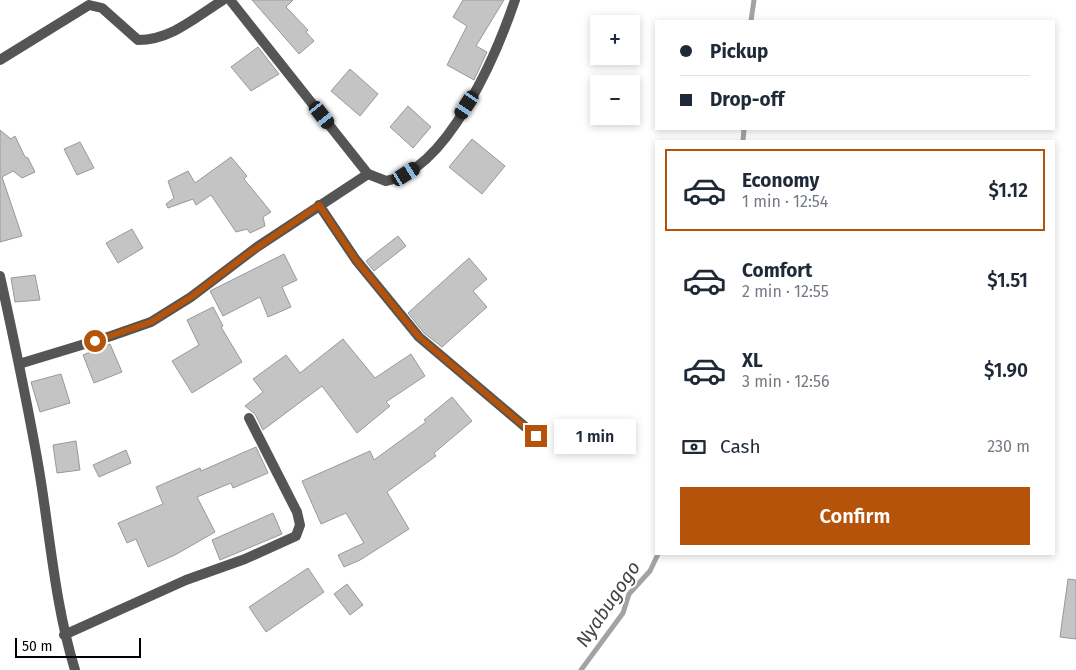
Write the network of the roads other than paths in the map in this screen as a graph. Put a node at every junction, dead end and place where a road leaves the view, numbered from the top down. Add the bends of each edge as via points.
1 (223, 0) edge
2 (230, 0) edge
3 (515, 0) edge
4 (0, 60) edge
5 (368, 174) junction
6 (319, 205) junction
7 (0, 276) edge
8 (19, 364) junction
9 (249, 418) dead end
10 (536, 436) dead end
11 (64, 635) junction
12 (75, 670) edge

1 - 4 street via 173,32 152,40 138,40 102,8 89,5
2 - 5 street
3 - 5 street via 476,90 448,134 420,165 406,174 386,181
5 - 6 street
6 - 8 street via 151,322
6 - 10 street via 356,260 419,337
7 - 8 street
8 - 11 street
9 - 11 street via 297,512 300,525 296,536 186,580
11 - 12 street

